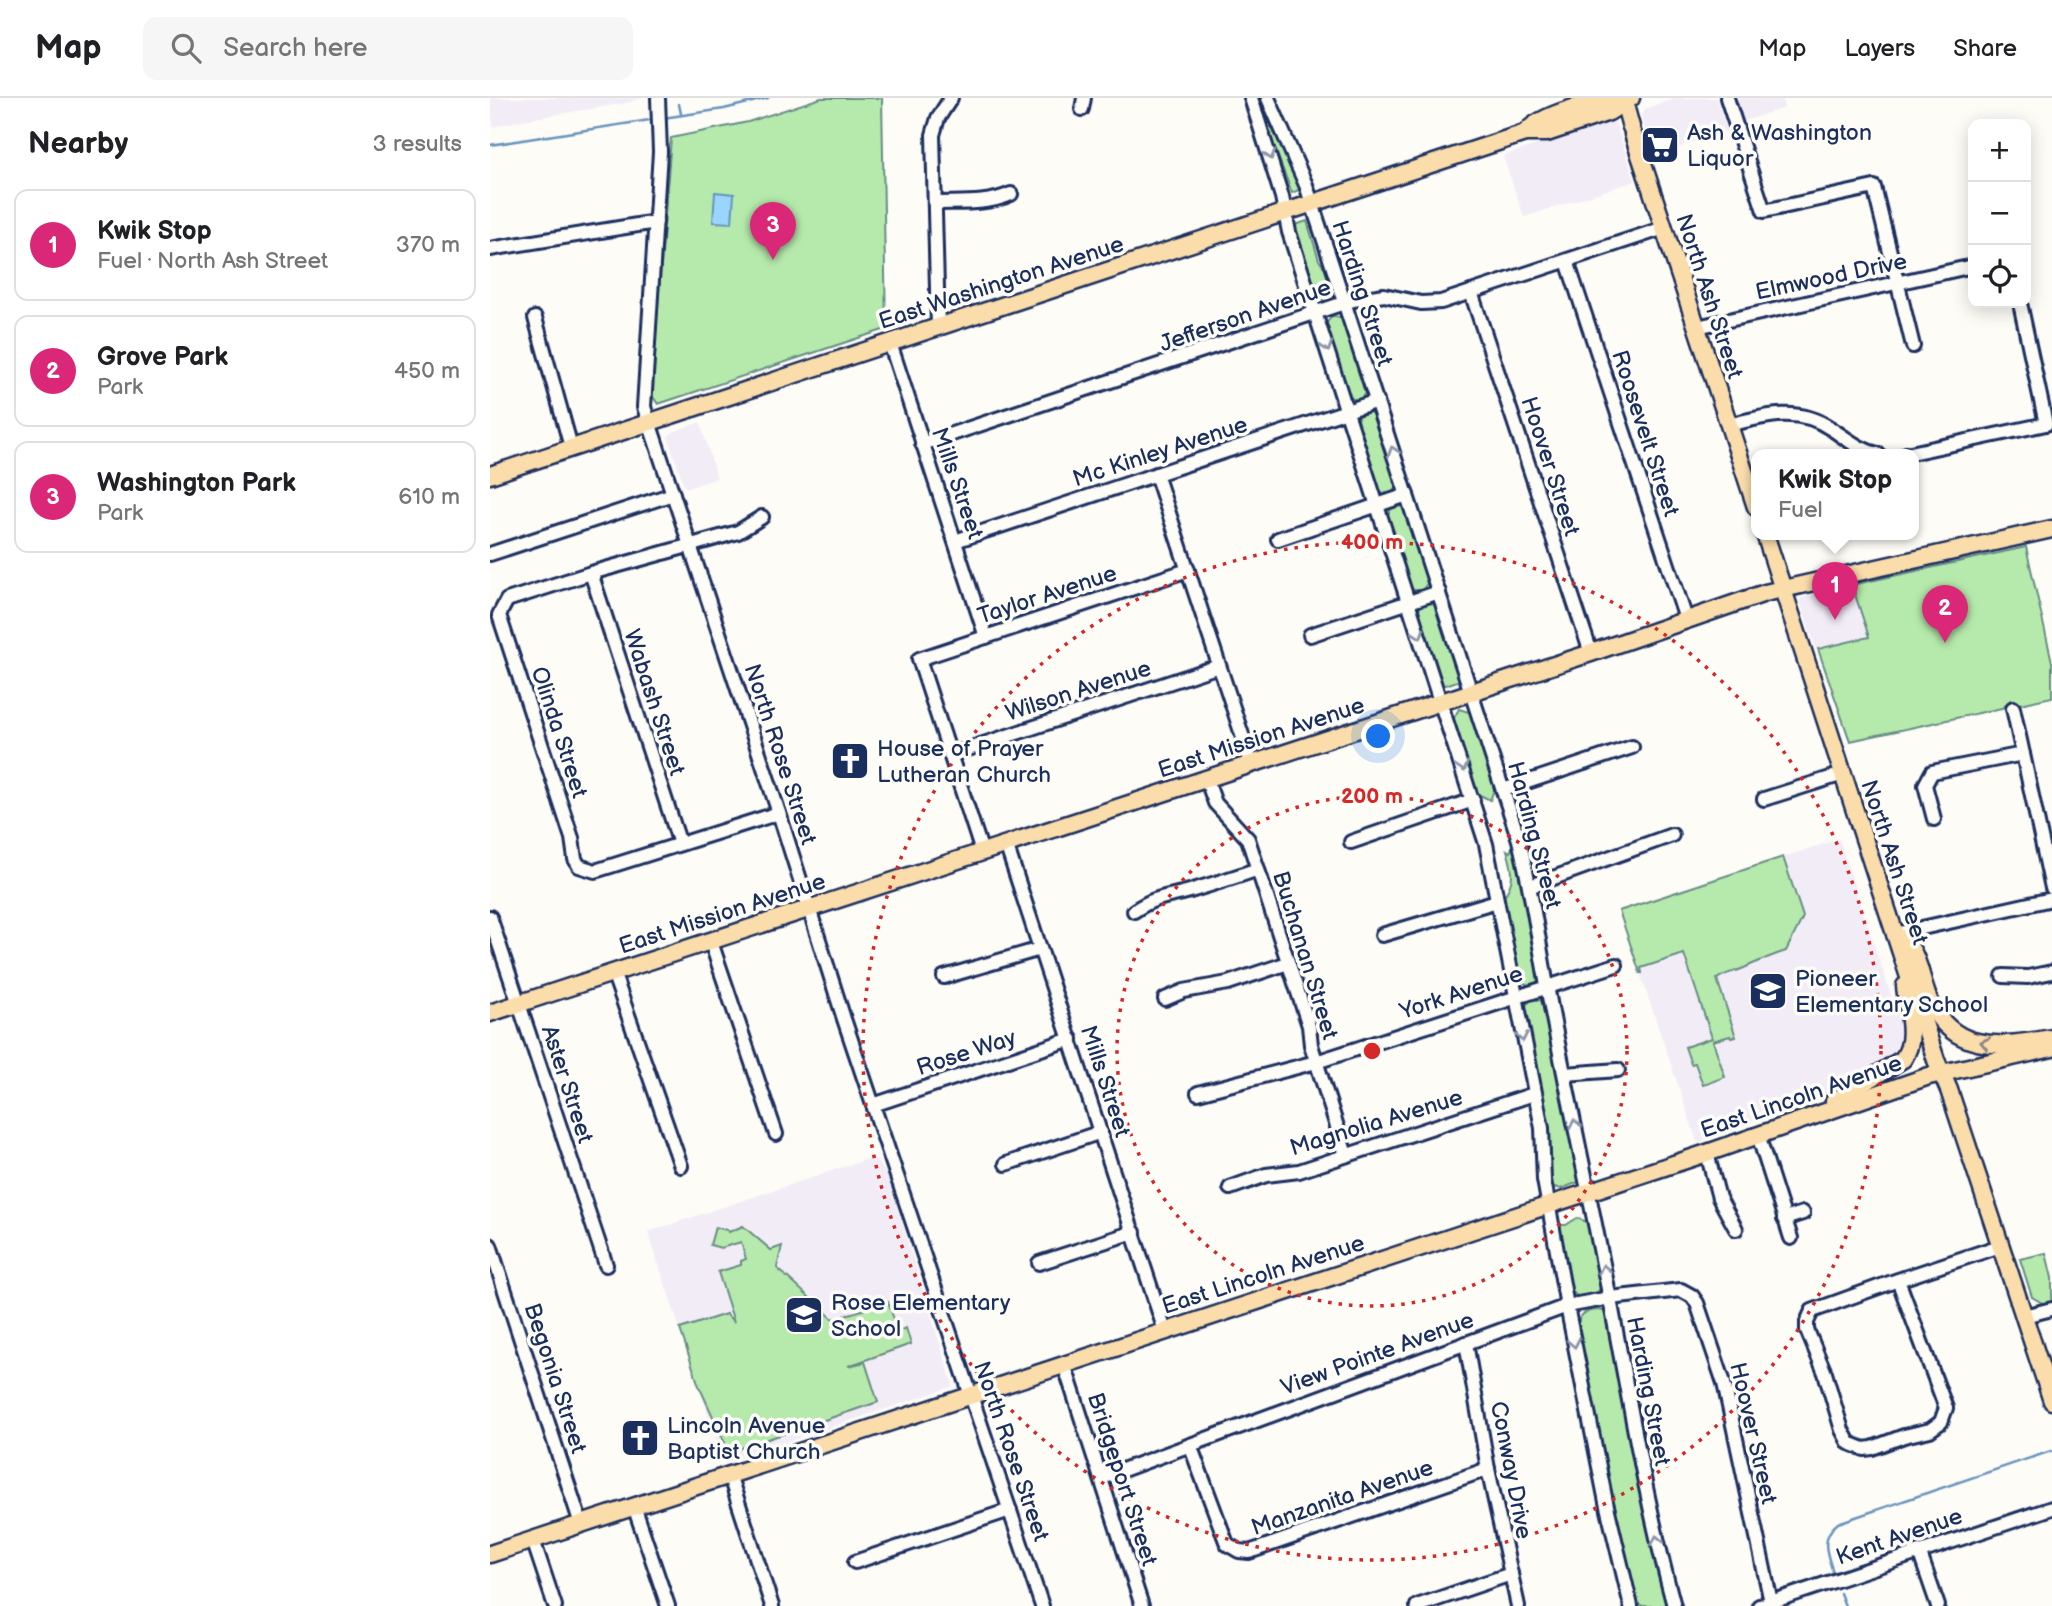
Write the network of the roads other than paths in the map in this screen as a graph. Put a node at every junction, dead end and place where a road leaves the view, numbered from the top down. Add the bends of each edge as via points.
1 (951, 98) edge
2 (1251, 98) edge
3 (1268, 98) edge
4 (1727, 98) edge
5 (1626, 99) edge
6 (658, 101) edge
7 (1011, 194) dead end
8 (934, 203) junction
9 (1311, 203) junction
10 (1285, 212) junction
11 (656, 222) junction
12 (1664, 228) junction
13 (490, 249) edge
14 (1567, 261) junction
15 (1968, 267) edge
16 (1898, 283) junction
17 (1471, 292) junction
18 (1345, 303) junction
19 (2021, 308) edge
20 (1316, 314) junction
21 (535, 318) dead end
22 (938, 327) junction
23 (1697, 327) junction
24 (890, 343) junction
25 (1913, 346) dead end
26 (1377, 401) junction
27 (1347, 411) junction
28 (650, 423) junction
29 (1729, 425) junction
30 (922, 444) junction
31 (571, 446) junction
32 (1864, 449) edge
33 (1919, 451) edge
34 (1156, 474) junction
35 (490, 475) edge
36 (1751, 492) edge
37 (673, 494) junction
38 (1407, 495) junction
39 (1378, 505) junction
40 (762, 517) dead end
41 (2052, 529) edge
42 (1278, 539) dead end
43 (1767, 540) edge
44 (956, 541) junction
45 (690, 545) junction
46 (490, 554) edge
47 (1188, 570) junction
48 (591, 573) junction
49 (1782, 589) junction
50 (1439, 592) junction
51 (1409, 602) junction
52 (1686, 619) junction
53 (1310, 635) dead end
54 (986, 637) junction
55 (1591, 653) junction
56 (1219, 666) junction
57 (1471, 692) junction
58 (1442, 702) junction
59 (2013, 708) dead end
60 (1632, 747) dead end
61 (2023, 754) junction
62 (950, 755) junction
63 (1251, 762) junction
64 (1843, 774) junction
65 (1206, 778) junction
66 (1503, 790) junction
67 (1763, 799) dead end
68 (1473, 800) junction
69 (779, 814) junction
70 (1934, 820) dead end
71 (1672, 835) dead end
72 (1351, 842) dead end
73 (680, 844) junction
74 (1006, 844) junction
75 (982, 852) junction
76 (1258, 869) junction
77 (1531, 886) junction
78 (2052, 888) edge
79 (2052, 899) edge
80 (1497, 901) junction
81 (810, 909) junction
82 (1134, 911) dead end
83 (490, 917) edge
84 (1895, 934) junction
85 (1382, 935) dead end
86 (711, 942) junction
87 (1040, 949) junction
88 (1900, 952) junction
89 (1289, 962) junction
90 (1616, 965) dead end
91 (613, 972) junction
92 (2052, 972) edge
93 (2003, 976) dead end
94 (944, 977) dead end
95 (1547, 986) junction
96 (1514, 997) junction
97 (1165, 999) dead end
98 (520, 1004) junction
99 (490, 1013) edge
100 (2052, 1038) edge
101 (1071, 1039) junction
102 (2052, 1048) edge
103 (1317, 1062) junction
104 (1618, 1070) dead end
105 (1565, 1073) junction
106 (1943, 1075) junction
107 (1198, 1094) dead end
108 (1534, 1094) junction
109 (873, 1105) junction
110 (1801, 1121) junction
111 (1101, 1132) junction
112 (776, 1134) dead end
113 (1758, 1135) junction
114 (1707, 1153) junction
115 (1346, 1155) junction
116 (1006, 1164) dead end
117 (681, 1166) dead end
118 (1230, 1188) dead end
119 (1588, 1191) junction
120 (1549, 1203) junction
121 (1803, 1213) dead end
122 (1784, 1219) junction
123 (1736, 1229) dead end
124 (1134, 1232) junction
125 (1791, 1238) dead end
126 (490, 1245) edge
127 (2000, 1246) junction
128 (1038, 1263) dead end
129 (606, 1265) dead end
130 (1898, 1280) junction
131 (1674, 1290) joint
132 (1610, 1298) junction
133 (1567, 1306) junction
134 (2052, 1309) edge
135 (2024, 1315) junction
136 (1165, 1331) junction
137 (1466, 1343) junction
138 (1064, 1364) junction
139 (970, 1396) junction
140 (2052, 1401) edge
141 (1190, 1445) junction
142 (1488, 1469) junction
143 (729, 1474) junction
144 (1101, 1478) junction
145 (634, 1506) junction
146 (2052, 1508) edge
147 (1010, 1510) junction
148 (581, 1524) junction
149 (533, 1540) junction
150 (1919, 1551) junction
151 (490, 1554) edge
152 (855, 1562) dead end
153 (1511, 1574) junction
154 (1765, 1604) edge
155 (555, 1606) edge
156 (667, 1606) edge
157 (772, 1606) edge
158 (1042, 1606) edge
159 (1142, 1606) edge
160 (1417, 1606) edge
161 (1518, 1606) edge
162 (1631, 1606) edge
163 (1674, 1606) edge
164 (1938, 1606) edge

1 - 8 street via 934,134
2 -> 10 street
3 - 9 street, Harding Street
4 - 16 street via 1764,211 1874,187
5 - 9 main road, East Washington Avenue via 1588,104 1535,122 1525,133
5 - 12 main road, North Ash Street
6 - 11 street, North Rose Street
7 - 8 street via 983,202
8 - 22 street
9 - 10 main road, East Washington Avenue
9 - 18 street, Harding Street
10 - 20 street
10 - 22 main road, East Washington Avenue
11 - 13 street
11 - 28 street, North Rose Street via 644,387
12 - 14 street, Jefferson Avenue
12 - 23 main road, North Ash Street
14 - 17 street, Jefferson Avenue
14 - 52 street, Roosevelt Street
15 - 16 street, Elmwood Drive
16 - 23 street, Elmwood Drive
16 - 25 street
17 - 18 street, Jefferson Avenue via 1432,303 1384,295
17 - 55 street, Hoover Street
18 - 20 street, Jefferson Avenue
18 - 26 street, Harding Street
19 - 33 street via 2046,424
20 -> 27 street
20 - 30 street, Jefferson Avenue
21 - 31 street
22 - 24 main road, East Washington Avenue
23 - 29 main road, North Ash Street
24 - 28 main road, East Washington Avenue
24 - 30 street, Mills Street
26 - 27 street, Mc Kinley Avenue
38 -> 26 street, Harding Street
27 - 34 street, Mc Kinley Avenue
27 - 39 street
28 - 31 main road, East Washington Avenue
28 - 37 street, North Rose Street
29 - 32 street via 1779,414 1806,416
29 - 36 main road, North Ash Street
30 - 44 street, Mills Street
31 - 35 main road, East Washington Avenue
34 - 44 street, Mc Kinley Avenue
34 - 47 street
37 - 45 street, North Rose Street
37 - 46 street
38 - 39 street
38 - 50 street, Harding Street
39 - 42 street
39 - 51 street
40 - 45 street via 738,532
41 - 49 main road, East Mission Avenue
43 - 49 main road, North Ash Street
44 - 54 street, Mills Street
45 - 48 street
45 - 69 street, North Rose Street
47 - 54 street, Taylor Avenue
47 - 56 street
48 - 73 street, Wabash Street
48 - 73 street, Olinda Street via 507,600 499,615 575,859 579,866 595,871
49 - 52 main road, East Mission Avenue
49 - 64 main road, North Ash Street
50 - 51 street
50 - 57 street, Harding Street
51 - 53 street
51 -> 58 street
52 - 55 main road, East Mission Avenue
54 - 62 street, Taylor Avenue via 919,659
55 - 57 main road, East Mission Avenue
56 - 62 street, Wilson Avenue
56 - 63 street
57 - 58 main road, East Mission Avenue
57 - 66 street, Harding Street
58 - 63 main road, East Mission Avenue
58 -> 68 street
59 - 61 street
60 - 66 street
61 - 70 street via 1931,772 1925,785
61 - 78 street
62 - 75 street
63 - 65 main road, East Mission Avenue
64 - 67 street
64 - 84 main road, North Ash Street
65 - 74 main road, East Mission Avenue
65 - 76 street, Buchanan Street via 1215,803 1248,839
66 - 77 street, Harding Street
68 - 72 street
68 - 80 street
69 - 73 street
69 - 81 street, North Rose Street
71 - 77 street
74 - 75 main road, East Mission Avenue
74 - 87 street, Mills Street
75 - 81 main road, East Mission Avenue
76 - 82 street via 1163,896
76 - 89 street, Buchanan Street
77 - 95 street, Harding Street
79 - 84 street
80 - 85 street
80 - 96 street
81 - 86 main road, East Mission Avenue
81 - 109 street, North Rose Street
83 - 98 street, Aster Street
84 - 88 main road, North Ash Street
100 -> 84 main road via 1995,1046 1966,1039 1936,1013 1911,949
86 - 91 main road, East Mission Avenue
86 - 112 street
87 - 94 street
87 - 101 street, Mills Street
88 - 106 main road, North Ash Street
88 - 110 main road via 1911,1037 1908,1051 1903,1059
89 - 97 street
89 - 103 street, Buchanan Street
90 - 95 street, York Avenue
91 - 98 main road, East Mission Avenue
91 - 117 street
92 - 93 street
95 - 96 street, York Avenue
95 - 105 street, Harding Street
96 - 103 street, York Avenue
96 -> 108 street
98 - 99 main road, East Mission Avenue
98 - 129 street, Aster Street
101 - 109 street, Rose Way
101 - 111 street, Mills Street
102 - 106 main road, East Lincoln Avenue
103 - 107 street, York Avenue
103 - 115 street, Buchanan Street
104 - 105 street
119 -> 105 street, Harding Street
106 - 110 main road, East Lincoln Avenue via 1928,1076
106 - 127 main road, North Ash Street
108 - 115 street, Magnolia Avenue
108 - 120 street
109 - 139 street, North Rose Street
110 - 113 main road, East Lincoln Avenue
111 - 116 street
111 - 124 street, Mills Street
113 - 114 main road, East Lincoln Avenue
113 - 122 street
114 - 119 main road, East Lincoln Avenue
114 - 123 street via 1719,1198
115 - 118 street, Magnolia Avenue
119 - 120 main road, East Lincoln Avenue
132 -> 119 street, Harding Street
120 - 133 street
120 - 136 main road, East Lincoln Avenue
121 - 122 street
122 - 125 street
124 - 128 street
124 - 136 street, Mills Street
126 - 148 street, Begonia Street
127 - 130 street
127 - 135 main road, North Ash Street
130 - 130 street via 1946,1408 1941,1422 1930,1430 1864,1449 1849,1443 1842,1430 1807,1322 1815,1308
131 - 132 street, View Pointe Avenue
131 - 154 street, Hoover Street via 1692,1296 1697,1303 1724,1382
132 - 133 street, View Pointe Avenue
163 -> 132 street, Harding Street via 1632,1428
133 - 137 street, View Pointe Avenue
133 -> 162 street
134 - 135 street
135 - 140 main road, North Ash Street
136 - 138 main road, East Lincoln Avenue
137 - 141 street, View Pointe Avenue
137 - 142 street, Conway Drive
138 - 139 main road, East Lincoln Avenue
138 - 144 street, Bridgeport Street
139 - 143 main road, East Lincoln Avenue
139 - 147 street, North Rose Street
141 - 142 street, Manzanita Avenue via 1227,1544 1239,1552
141 - 144 street, View Pointe Avenue
142 - 153 street, Conway Drive
143 - 145 main road, East Lincoln Avenue
143 - 157 street
144 - 159 street, Bridgeport Street
145 - 148 main road, East Lincoln Avenue
145 - 156 street
146 - 150 street, Kent Avenue
147 - 152 street
147 - 158 street, North Rose Street
148 - 149 main road, East Lincoln Avenue
149 - 151 main road, East Lincoln Avenue
149 - 155 street
150 - 154 street, Kent Avenue
150 - 164 street
153 - 160 street
153 - 161 street, Conway Drive

